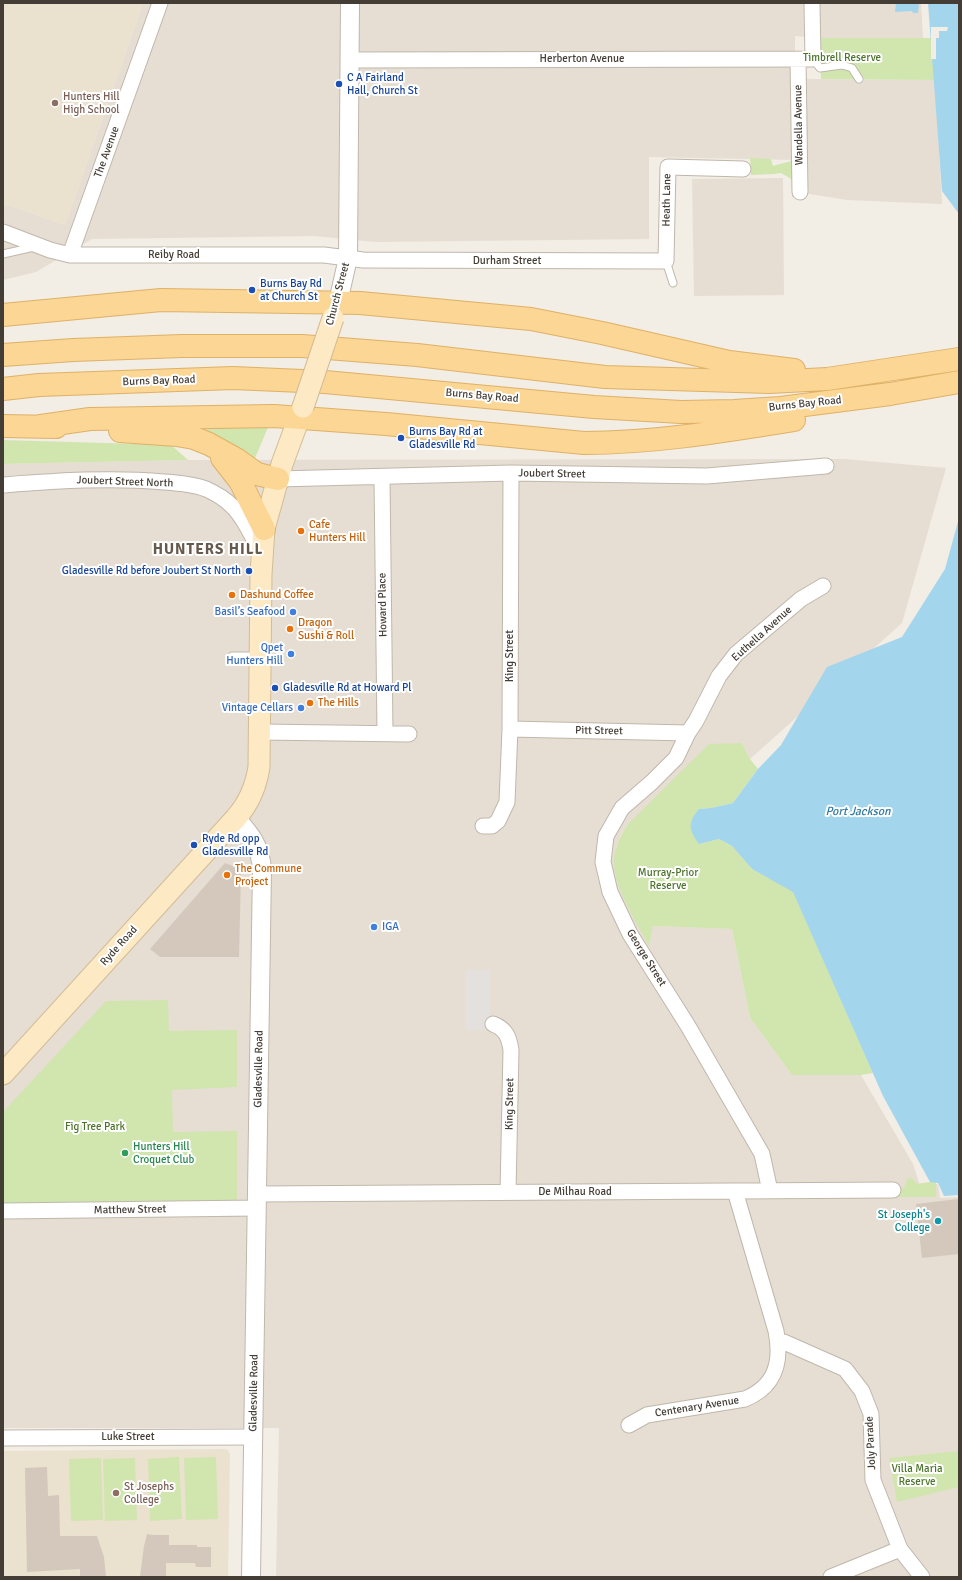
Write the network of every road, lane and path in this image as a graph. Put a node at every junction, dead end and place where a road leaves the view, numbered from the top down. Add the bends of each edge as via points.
1 (160, 3) edge
2 (350, 3) edge
3 (812, 3) edge
4 (798, 59) junction
5 (813, 59) junction
6 (350, 60) junction
7 (859, 79) dead end
8 (743, 169) dead end
9 (800, 192) dead end
10 (3, 232) edge
11 (39, 246) junction
12 (3, 254) edge
13 (70, 256) junction
14 (348, 258) junction
15 (666, 261) junction
16 (673, 282) dead end
17 (336, 310) junction
18 (3, 315) edge
19 (3, 355) edge
20 (959, 359) edge
21 (885, 371) junction
22 (959, 382) edge
23 (3, 389) edge
24 (890, 394) junction
25 (301, 412) junction
26 (3, 426) edge
27 (41, 426) junction
28 (209, 444) junction
29 (826, 466) dead end
30 (511, 473) junction
31 (382, 477) junction
32 (278, 479) junction
33 (3, 485) edge
34 (264, 529) junction
35 (261, 565) junction
36 (823, 586) dead end
37 (232, 656) dead end
38 (261, 656) junction
39 (510, 729) junction
40 (260, 732) junction
41 (688, 733) junction
42 (385, 734) junction
43 (409, 734) dead end
44 (236, 818) junction
45 (483, 826) dead end
46 (493, 1024) dead end
47 (3, 1074) edge
48 (893, 1190) dead end
49 (735, 1191) junction
50 (770, 1191) junction
51 (508, 1192) junction
52 (257, 1201) junction
53 (3, 1211) edge
54 (781, 1342) junction
55 (629, 1425) dead end
56 (254, 1437) junction
57 (3, 1438) edge
58 (900, 1549) junction
59 (251, 1577) edge
60 (831, 1577) edge
61 (922, 1577) edge

1 - 13 street, The Avenue
2 - 6 street, Church Street
3 - 5 street
4 - 5 street, Herberton Avenue
4 - 6 street, Herberton Avenue
4 - 9 street, Wandella Avenue
5 - 7 lane via 820,68 842,65 852,68
6 - 14 street, Church Street
8 - 15 street, Heath Lane via 668,167
10 - 11 street, Reiby Road
11 - 12 lane
11 - 13 street, Reiby Road
13 - 14 street, Reiby Road via 324,255
14 - 15 street, Durham Street
14 - 17 street, Church Street
15 - 16 lane, Heath Lane
17 - 18 main road via 161,300
17 - 21 main road via 360,303 531,319 729,362 798,371
17 - 25 main road, Church Street, bridge
19 - 21 main road, Burns Bay Road via 174,346 302,346 417,354 621,377 769,382 827,379
20 - 21 main road, Burns Bay Road
22 - 24 main road, Burns Bay Road
23 - 24 main road, Burns Bay Road via 39,385 233,378 325,382 594,407 681,412 781,408
24 - 25 main road via 826,414 692,435 612,443 584,443 386,424
25 - 27 main road via 274,416 90,418
25 - 32 main road, Church Street
26 - 27 main road
27 - 28 main road via 177,435
28 - 32 main road via 258,474
28 - 34 main road via 240,481
29 - 30 street, Joubert Street via 707,476
30 - 31 street, Joubert Street
30 - 39 street, King Street
31 - 32 street, Joubert Street
31 - 42 street, Howard Place
32 - 34 main road, Church Street
33 - 35 street, Joubert Street North via 109,479 147,480 206,489 233,506 240,516
34 - 35 main road, Church Street
35 - 38 main road
36 - 41 street, Euthella Avenue via 802,599 736,654 719,676
37 - 38 lane
38 - 40 main road
39 - 41 street, Pitt Street
39 - 45 street, King Street via 507,802 498,821 492,826
40 - 42 street
40 - 44 main road via 256,783 250,799
41 - 50 street, George Street via 676,758 622,808 606,836 603,862 610,892 630,934 688,1026 762,1154
42 - 43 street
44 - 47 main road, Ryde Road
44 - 52 street, Gladesville Road via 254,838 260,852 262,868
46 - 51 street, King Street via 506,1032 511,1050
48 - 50 street, De Milhau Road
49 - 50 street, De Milhau Road
49 - 51 street, De Milhau Road
49 - 54 street, Centenary Avenue
51 - 52 street, De Milhau Road
52 - 53 street, Matthew Street
52 - 56 street, Gladesville Road
54 - 55 street, Centenary Avenue via 771,1379 757,1394 745,1399 647,1415
54 - 58 street, Joly Parade via 846,1369 862,1391 870,1414 873,1480
56 - 57 street, Luke Street
56 - 59 street, Gladesville Road
58 - 60 street
58 - 61 street, Joly Parade

